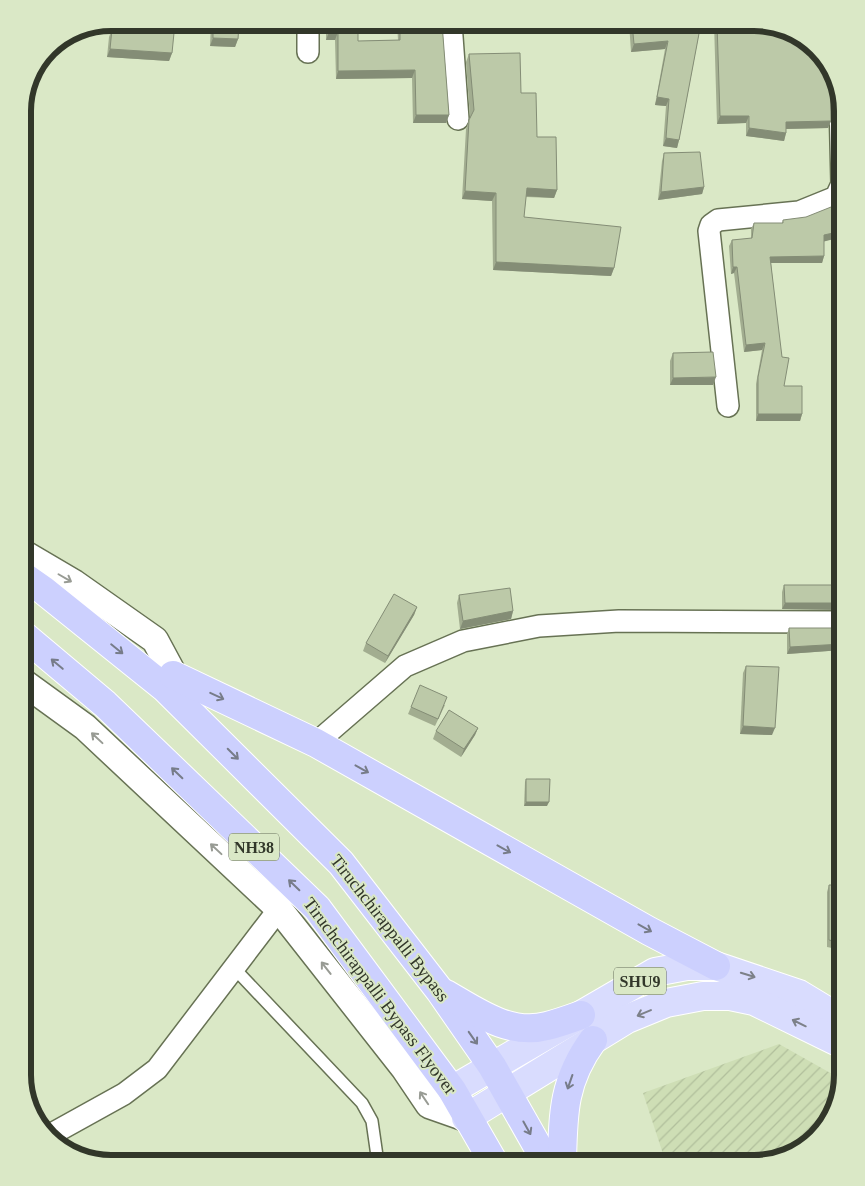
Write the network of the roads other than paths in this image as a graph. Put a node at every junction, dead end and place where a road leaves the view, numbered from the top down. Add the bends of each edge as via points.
1 (308, 31) edge
2 (452, 31) edge
3 (308, 52) dead end
4 (458, 119) dead end
5 (834, 198) edge
6 (728, 406) dead end
7 (31, 558) edge
8 (31, 582) edge
9 (834, 622) edge
10 (31, 642) edge
11 (173, 675) junction
12 (31, 688) edge
13 (198, 720) junction
14 (316, 743) junction
15 (279, 909) junction
16 (716, 966) junction
17 (234, 968) junction
18 (440, 991) junction
19 (581, 1015) junction
20 (834, 1015) edge
21 (593, 1040) junction
22 (834, 1040) edge
23 (492, 1066) junction
24 (452, 1090) junction
25 (507, 1092) junction
26 (466, 1118) junction
27 (56, 1132) edge
28 (377, 1155) edge
29 (489, 1155) edge
30 (542, 1155) edge
31 (562, 1155) edge

1 - 3 street
2 - 4 street
5 - 6 street via 799,212 718,220 711,225 709,231
7 -> 11 street via 74,583 155,640
8 -> 13 highway, NH38 via 165,688
9 - 14 street via 619,620 539,626 463,641 405,666
24 -> 10 highway, Tiruchchirappalli Bypass Flyover / NH38 via 317,908 105,704
11 - 13 street
11 -> 14 highway
15 -> 12 street via 86,727
13 -> 18 highway, Tiruchchirappalli Bypass / NH38 via 341,863
14 -> 16 highway
15 - 17 street
26 -> 15 street via 428,1105 404,1068
16 - 19 main road, SHU9 via 687,966 655,972
16 -> 20 main road, SHU9 via 799,994
17 - 27 street via 157,1069 124,1094
17 - 28 lane via 362,1104 372,1121
18 - 19 highway via 506,1026 546,1027
18 -> 23 highway, Tiruchchirappalli Bypass / NH38
19 - 23 main road, SHU9
22 -> 21 main road, SHU9 via 754,1001 730,996 703,996 666,1003 628,1019
21 - 25 main road, SHU9
21 -> 31 highway via 578,1061 568,1090 563,1116
23 - 24 main road, SHU9
23 - 25 highway, Tiruchchirappalli Bypass / NH38
24 - 26 highway, Tiruchchirappalli Bypass Flyover / NH38
25 - 26 main road, SHU9
25 -> 30 highway, Tiruchchirappalli Bypass / NH38
26 - 29 highway, NH38

